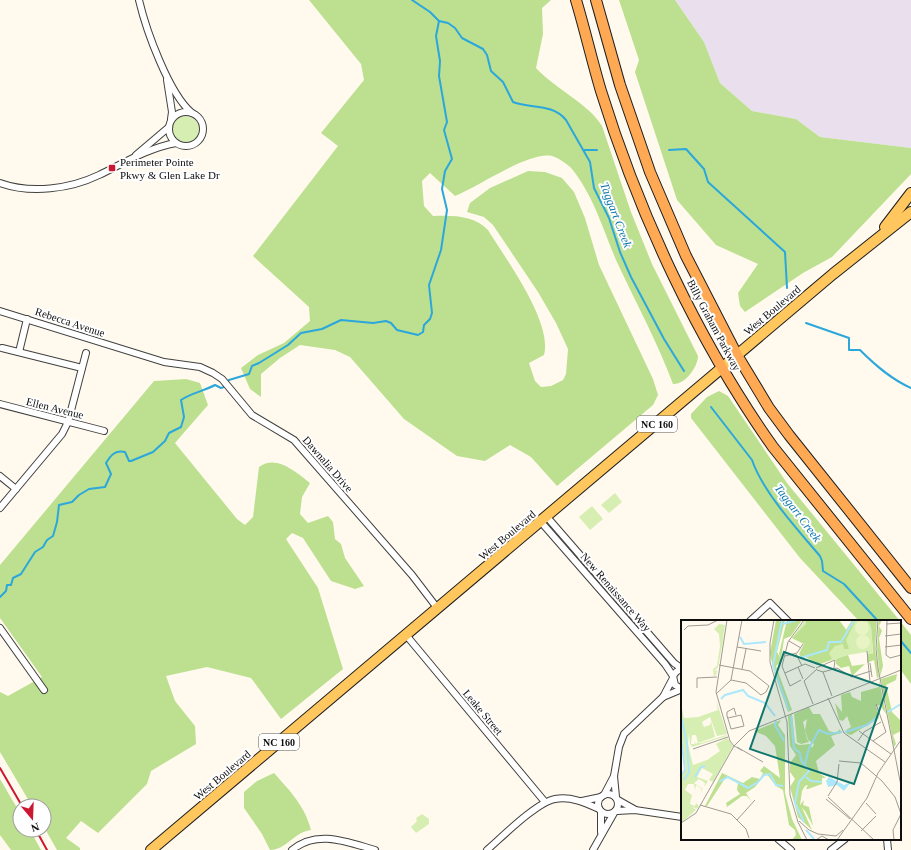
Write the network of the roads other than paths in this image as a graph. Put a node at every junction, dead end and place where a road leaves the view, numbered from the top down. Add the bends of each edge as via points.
1 (139, 0) edge
2 (576, 0) edge
3 (596, 0) edge
4 (166, 78) junction
5 (192, 113) junction
6 (171, 119) junction
7 (169, 127) junction
8 (176, 143) junction
9 (135, 156) junction
10 (0, 183) edge
11 (911, 193) edge
12 (911, 212) edge
13 (877, 239) junction
14 (0, 311) edge
15 (27, 319) junction
16 (2, 348) dead end
17 (18, 352) junction
18 (86, 353) dead end
19 (133, 353) joint
20 (737, 355) junction
21 (82, 368) junction
22 (723, 369) junction
23 (0, 404) edge
24 (68, 422) junction
25 (104, 431) dead end
26 (0, 476) edge
27 (16, 489) junction
28 (0, 508) edge
29 (544, 519) junction
30 (911, 588) edge
31 (438, 609) junction
32 (911, 619) edge
33 (751, 620) edge
34 (787, 620) edge
35 (0, 628) edge
36 (406, 635) junction
37 (681, 667) edge
38 (681, 669) edge
39 (673, 677) junction
40 (681, 688) edge
41 (681, 689) edge
42 (44, 690) dead end
43 (663, 697) junction
44 (614, 776) junction
45 (602, 796) junction
46 (617, 799) junction
47 (582, 801) junction
48 (545, 802) junction
49 (636, 810) junction
50 (600, 811) junction
51 (615, 812) junction
52 (681, 817) edge
53 (601, 833) junction
54 (779, 840) edge
55 (844, 840) edge
56 (887, 840) edge
57 (152, 850) edge
58 (292, 850) edge
59 (374, 850) edge
60 (487, 850) edge
61 (593, 850) edge
62 (791, 850) edge
63 (831, 850) edge
64 (888, 850) edge

1 - 4 street
2 - 22 highway, Billy Graham Parkway via 601,91 632,179 669,264
3 - 20 highway, Billy Graham Parkway via 620,86 650,172 686,256
4 - 5 street via 179,100
4 - 6 street
5 - 6 street via 180,113
5 - 8 street via 201,120 201,138 192,145
6 - 7 street
7 - 8 street via 170,135
7 - 9 street
8 - 9 street
9 - 10 street via 98,175 69,185 35,189
11 - 13 main road, West Boulevard / NC 160
12 - 13 main road, West Boulevard / NC 160
13 - 20 main road, West Boulevard / NC 160
14 - 15 street, Rebecca Avenue
15 - 17 street
15 - 19 street, Rebecca Avenue
16 - 17 street
17 - 21 street
18 - 21 street
19 - 31 street, Dawnalia Drive via 164,362 204,368 222,379 249,412 294,440 412,575
20 - 22 main road, West Boulevard / NC 160
20 - 30 highway, Billy Graham Parkway via 769,408 789,435
21 - 24 street
22 - 29 main road, West Boulevard / NC 160
22 - 32 highway, Billy Graham Parkway via 773,447
23 - 24 street, Ellen Avenue
24 - 25 street, Ellen Avenue
24 - 27 street via 62,434
26 - 27 street
27 - 28 street
29 - 31 main road, West Boulevard / NC 160
29 - 37 street, New Renaissance Way via 674,663
29 - 39 street, New Renaissance Way via 665,664
31 - 36 main road, West Boulevard / NC 160
33 - 34 street via 770,603
35 - 42 street
36 - 48 street, Leake Street
36 - 57 main road, West Boulevard / NC 160
38 - 39 street
39 - 40 street, New Renaissance Way via 675,685
39 - 43 street
41 - 43 street
43 - 44 street via 624,734
44 - 45 street
44 - 46 street
45 - 46 street via 610,794
45 - 47 street
45 - 50 street via 598,803
46 - 49 street
46 - 51 street
47 - 48 street via 562,798
47 - 50 street
48 - 60 street
49 - 51 street
49 - 52 street
50 - 51 street via 607,815
50 - 53 street
51 - 53 street
53 - 61 street
54 - 62 street
55 - 63 street
56 - 64 street
58 - 59 street via 305,841 323,838 343,840

